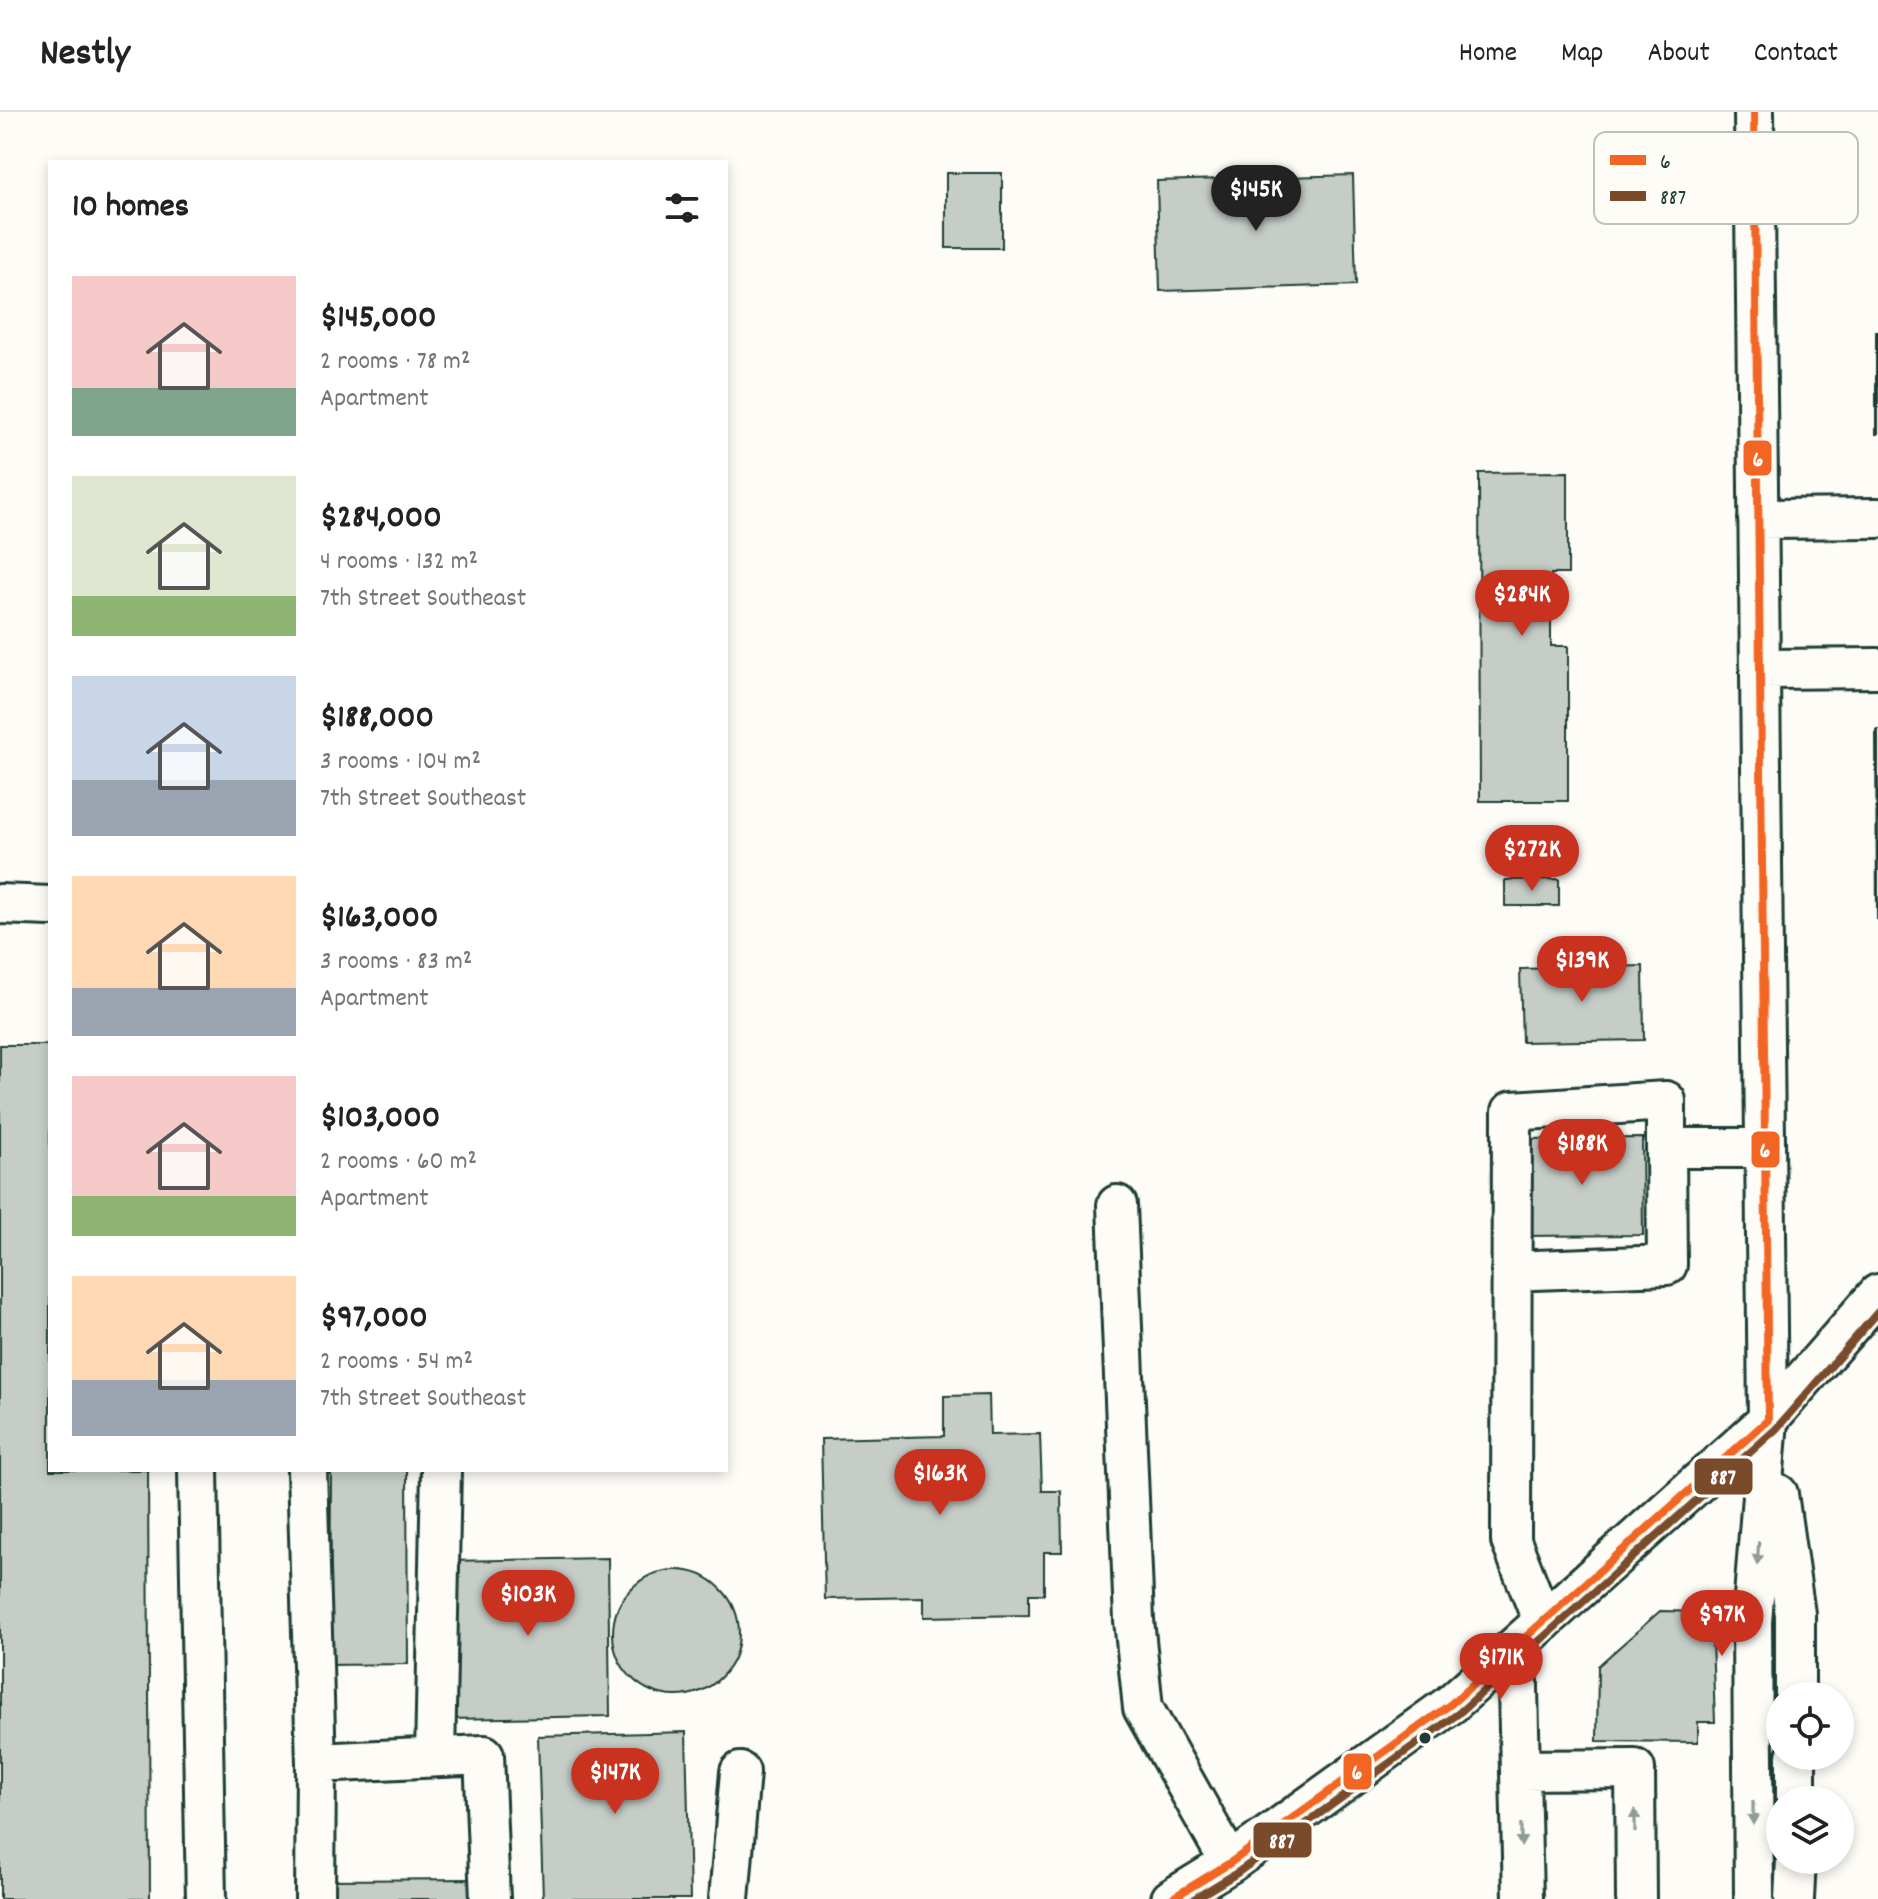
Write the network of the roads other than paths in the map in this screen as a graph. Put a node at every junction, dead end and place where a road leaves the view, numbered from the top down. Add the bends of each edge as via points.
1 (1754, 112) edge
2 (1754, 132) edge
3 (1755, 224) edge
4 (1878, 518) edge
5 (1758, 519) junction
6 (1878, 668) edge
7 (1760, 669) junction
8 (0, 904) edge
9 (48, 906) edge
10 (1666, 1148) junction
11 (1765, 1148) junction
12 (1117, 1205) dead end
13 (1511, 1271) junction
14 (1878, 1294) edge
15 (1768, 1420) junction
16 (198, 1472) edge
17 (307, 1472) edge
18 (441, 1472) edge
19 (1530, 1633) junction
20 (1795, 1682) edge
21 (435, 1757) junction
22 (316, 1763) junction
23 (1520, 1770) junction
24 (740, 1772) dead end
25 (1230, 1863) junction
26 (1795, 1874) edge
27 (206, 1899) edge
28 (315, 1899) edge
29 (490, 1899) edge
30 (729, 1899) edge
31 (1171, 1899) edge
32 (1523, 1899) edge
33 (1636, 1899) edge
34 (1754, 1899) edge
35 (1794, 1899) edge

1 - 2 street
3 - 5 street
4 - 5 street
5 - 7 street
6 - 7 street
7 - 11 street
8 - 9 street
10 - 11 street
10 - 13 street via 1667,1265
10 - 13 street via 1666,1101 1512,1111
11 - 15 street
12 - 25 street via 1134,1620 1143,1708
13 - 19 street via 1511,1541
14 - 15 street
15 - 19 street
15 - 20 street via 1795,1614
15 -> 34 street via 1752,1622
16 - 27 street
17 - 22 street
18 - 21 street
19 - 23 street
19 - 25 street via 1451,1704
21 - 22 street
21 - 29 street via 484,1755
22 - 28 street
23 -> 32 street
33 -> 23 street via 1635,1769
24 - 30 street
25 - 31 street
26 - 35 street

